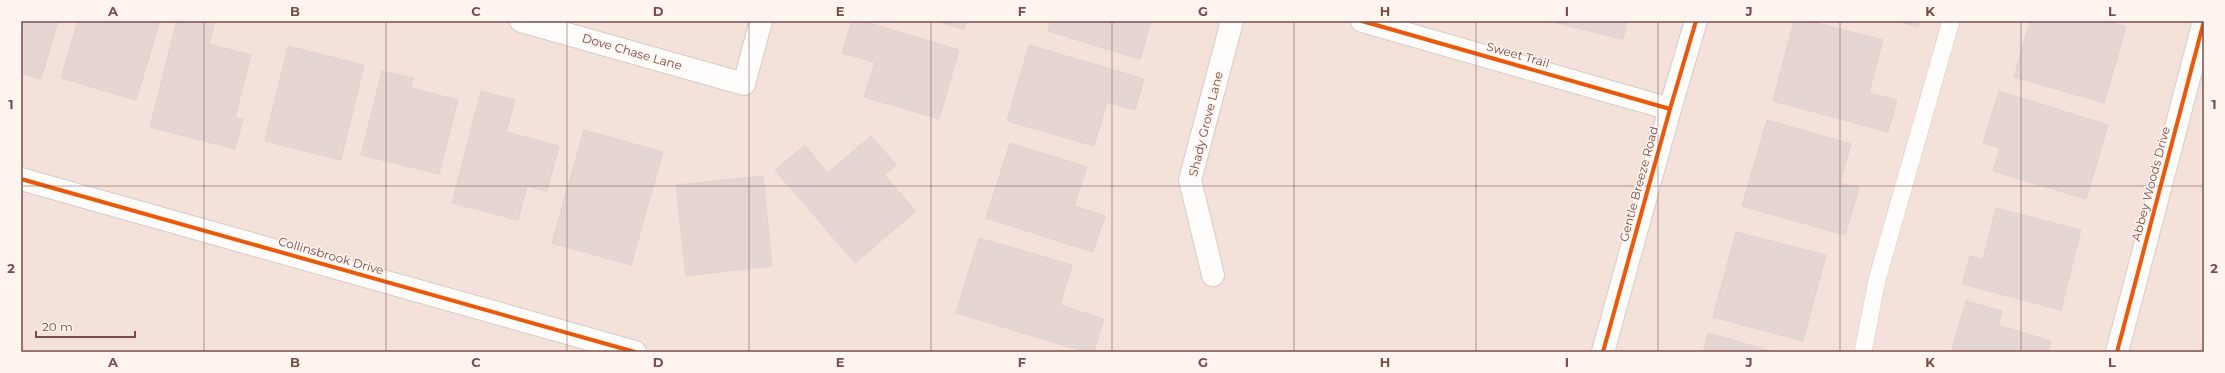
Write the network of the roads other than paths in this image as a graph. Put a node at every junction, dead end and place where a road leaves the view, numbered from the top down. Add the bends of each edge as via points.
1 (521, 21) edge
2 (761, 21) edge
3 (1232, 21) edge
4 (1362, 21) edge
5 (1696, 21) edge
6 (1951, 21) edge
7 (2204, 21) edge
8 (1670, 108) junction
9 (21, 179) edge
10 (1213, 275) dead end
11 (635, 352) edge
12 (1603, 352) edge
13 (1863, 352) edge
14 (2117, 352) edge

1 - 2 street, Dove Chase Lane via 744,84
3 - 10 street, Shady Grove Lane via 1190,180
4 - 8 street, Sweet Trail
5 - 8 street, Gentle Breeze Road
6 - 13 lane via 1877,280
7 - 14 street, Abbey Woods Drive
8 - 12 street, Gentle Breeze Road
9 - 11 street, Collinsbrook Drive

